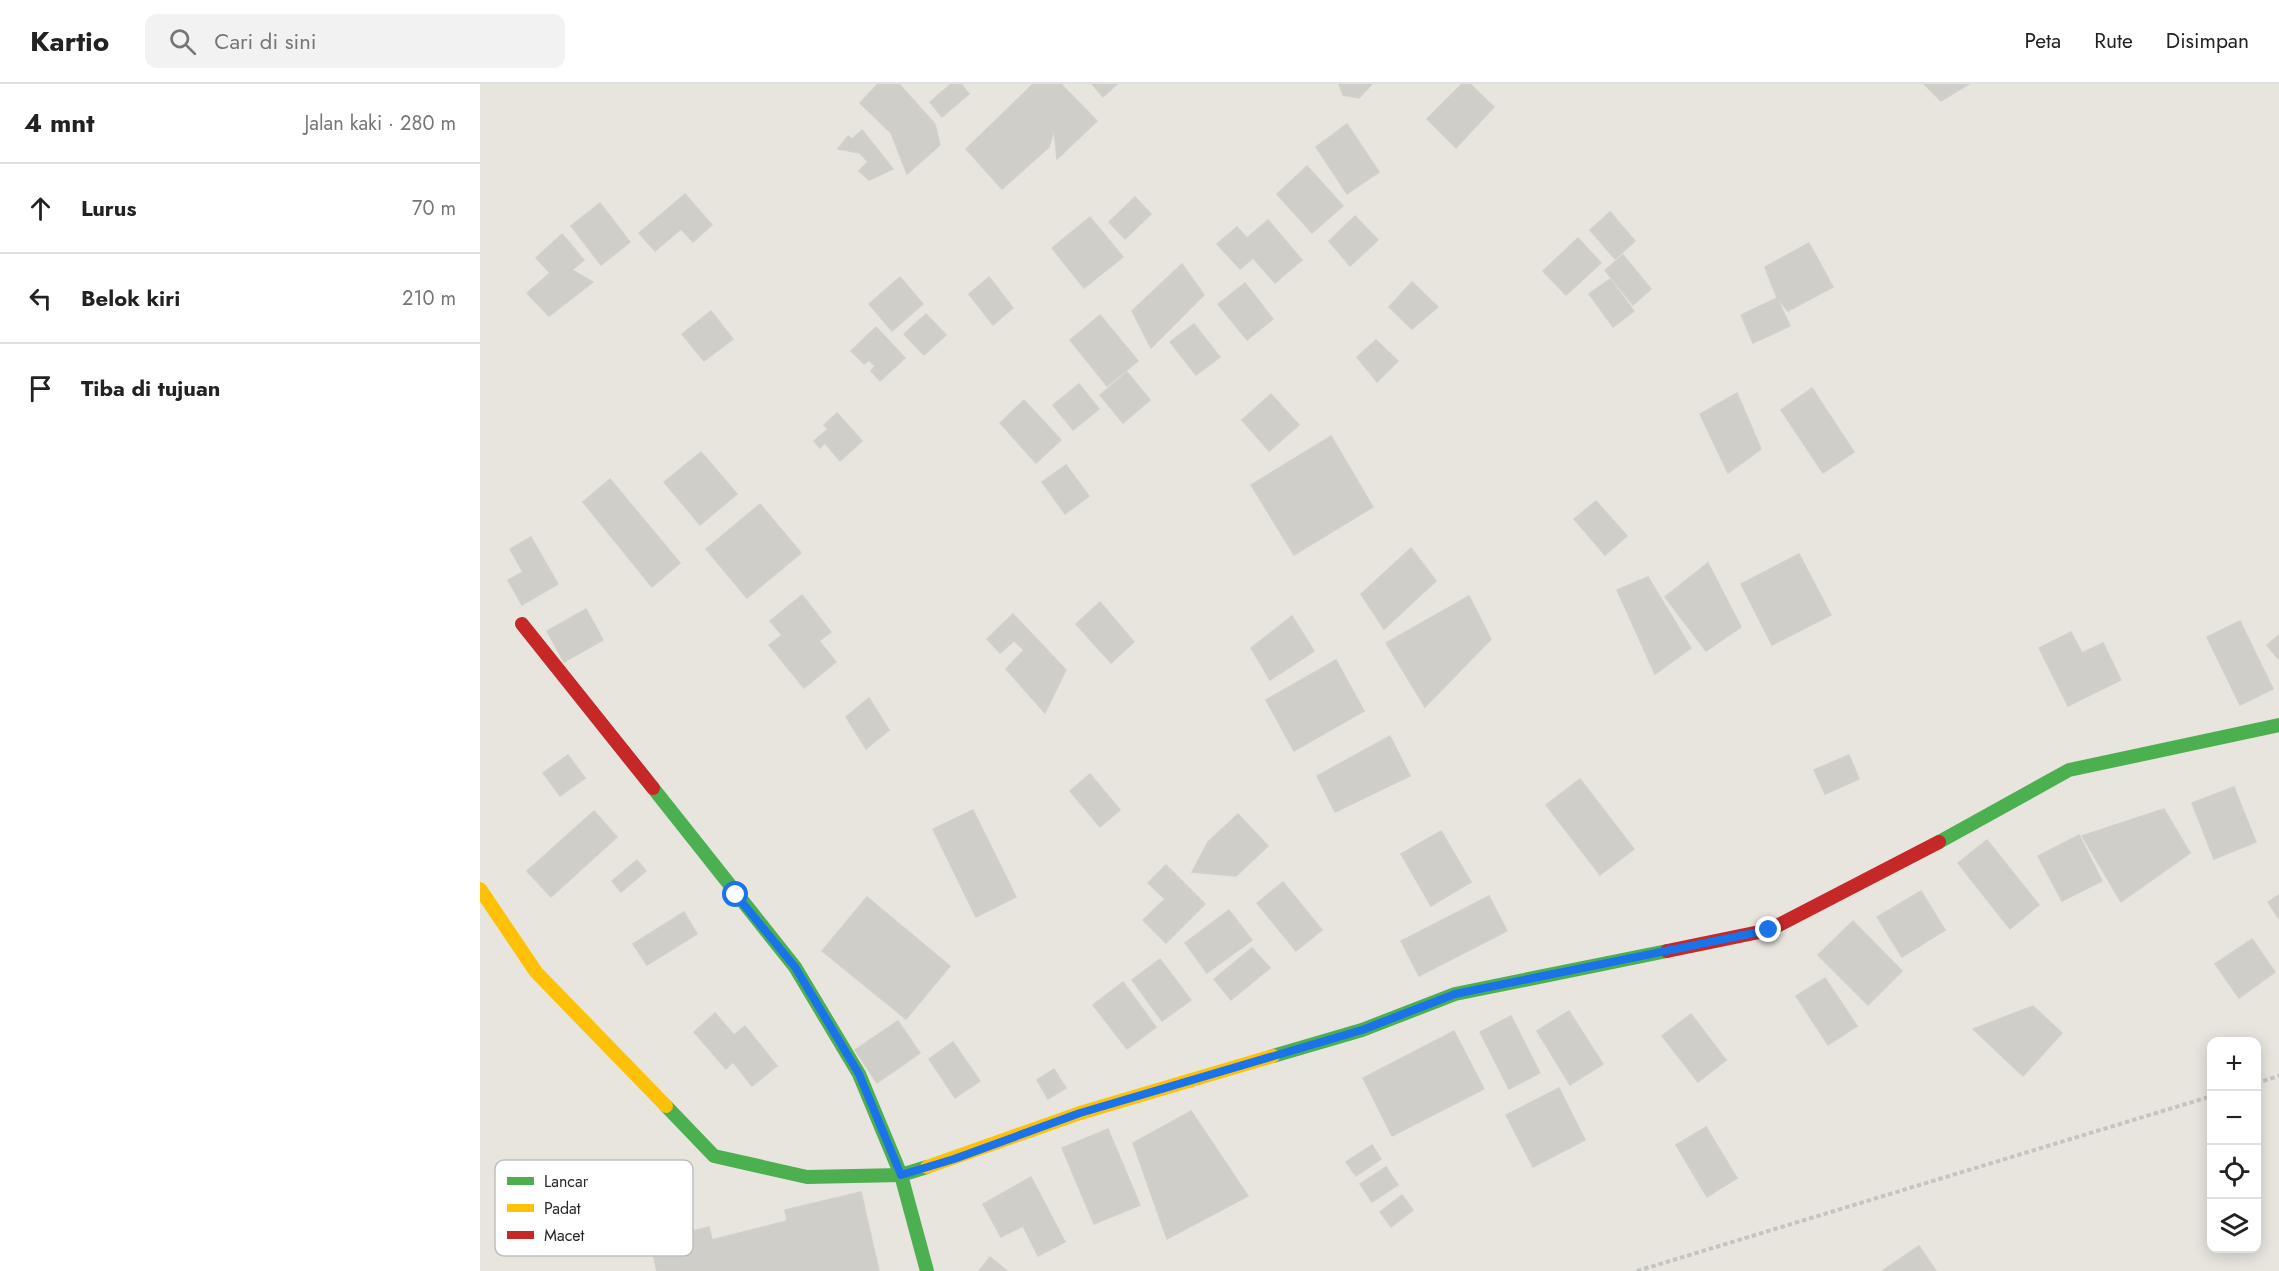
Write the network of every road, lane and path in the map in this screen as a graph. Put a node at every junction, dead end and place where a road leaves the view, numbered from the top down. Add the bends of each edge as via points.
1 (522, 624) dead end
2 (2279, 725) edge
3 (480, 889) edge
4 (2279, 1076) edge
5 (2261, 1081) edge
6 (2207, 1097) edge
7 (901, 1175) junction
8 (927, 1271) edge
9 (1637, 1271) edge

1 - 7 street via 795,967 859,1074
2 - 7 street via 2069,770 1875,877 1769,930 1455,994 1362,1030 1080,1113
3 - 7 street via 536,972 714,1156 807,1177
4 - 5 path
6 - 9 path
7 - 8 street

